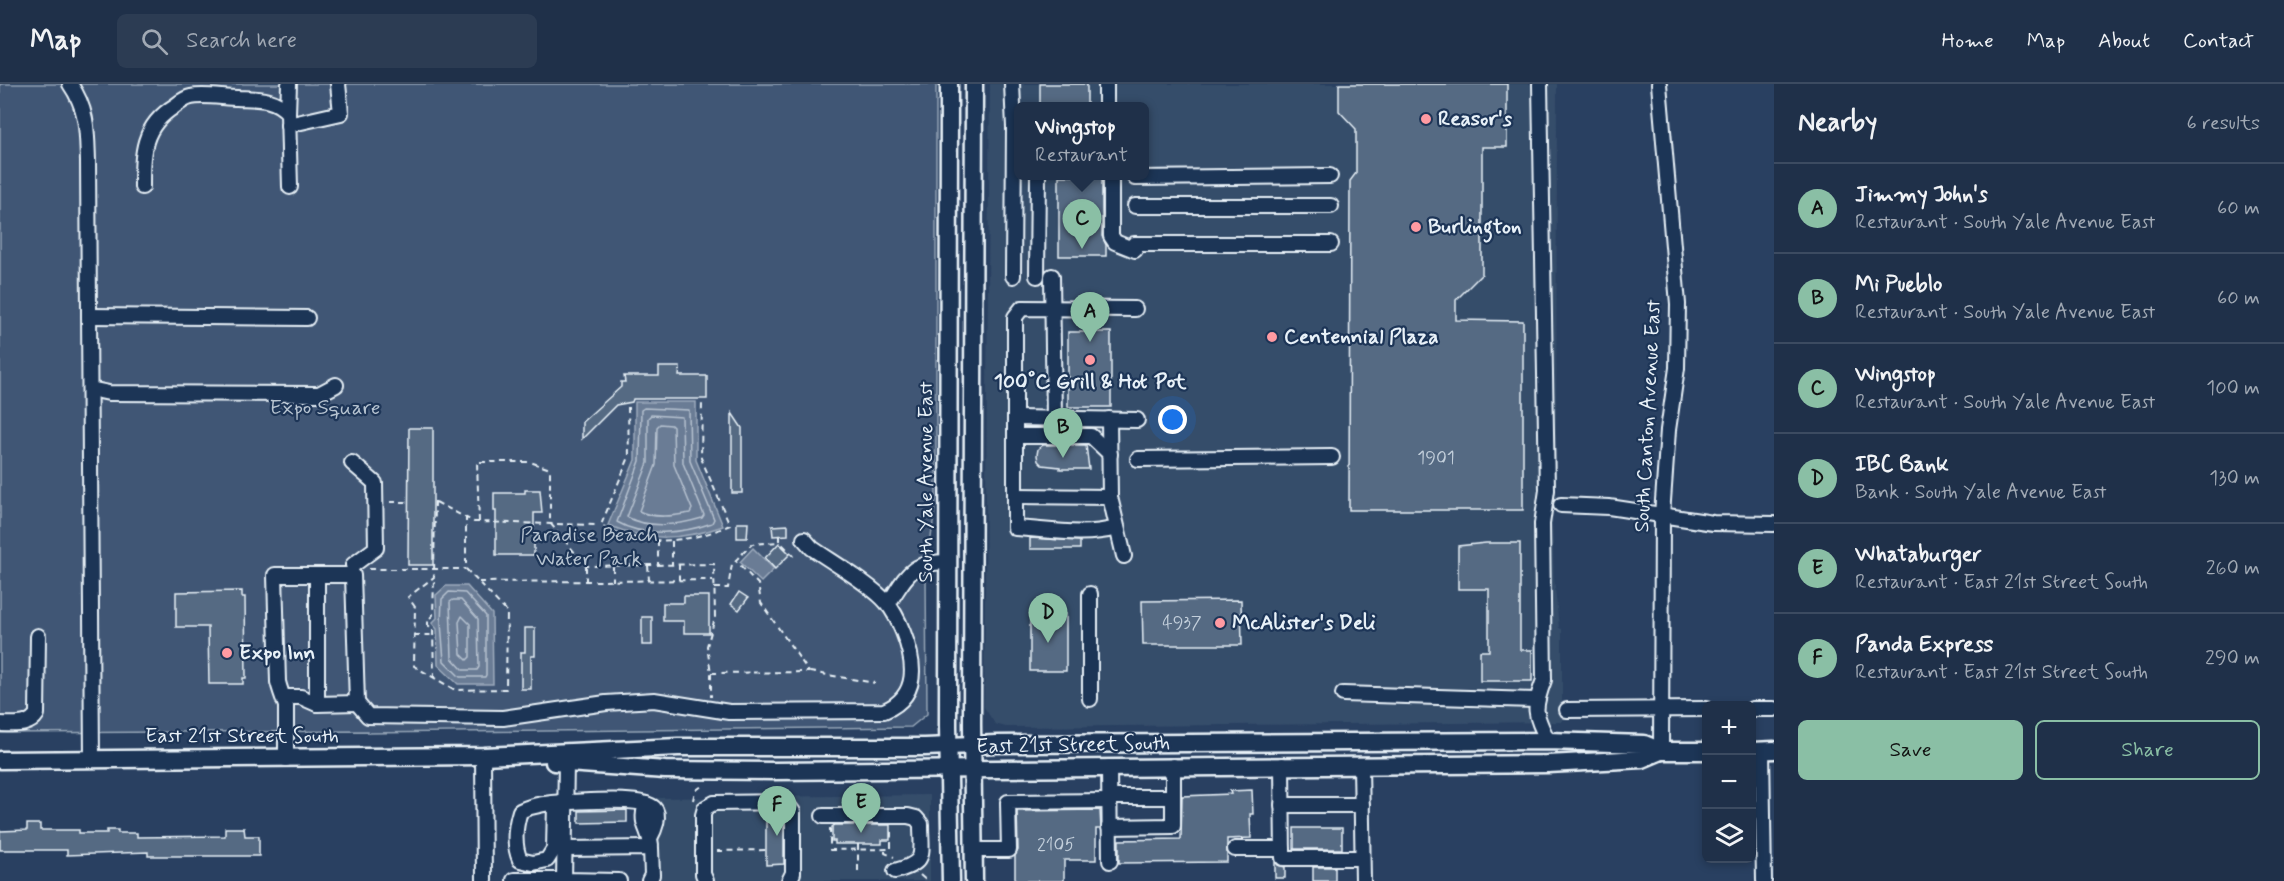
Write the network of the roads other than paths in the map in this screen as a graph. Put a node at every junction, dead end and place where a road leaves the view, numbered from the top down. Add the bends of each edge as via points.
1 (70, 84) edge
2 (289, 84) edge
3 (338, 84) edge
4 (1012, 84) edge
5 (1106, 84) edge
6 (1540, 84) edge
7 (1659, 84) edge
8 (949, 88) edge
9 (974, 88) edge
10 (1106, 102) edge
11 (1014, 106) edge
12 (288, 119) junction
13 (1330, 176) dead end
14 (1149, 178) edge
15 (1016, 180) edge
16 (1038, 180) edge
17 (1111, 180) edge
18 (142, 187) dead end
19 (290, 187) dead end
20 (1135, 206) dead end
21 (1331, 206) dead end
22 (1331, 244) dead end
23 (949, 270) junction
24 (974, 270) junction
25 (1013, 276) dead end
26 (1037, 276) dead end
27 (1052, 276) dead end
28 (1053, 308) junction
29 (1135, 309) dead end
30 (89, 316) junction
31 (307, 318) dead end
32 (336, 385) dead end
33 (90, 389) junction
34 (1015, 418) junction
35 (1054, 419) junction
36 (1110, 419) junction
37 (1137, 420) dead end
38 (1015, 436) junction
39 (1110, 454) junction
40 (1332, 456) dead end
41 (1138, 459) dead end
42 (352, 463) dead end
43 (1015, 496) junction
44 (1110, 498) junction
45 (1560, 505) dead end
46 (1662, 515) junction
47 (1774, 524) edge
48 (1117, 528) junction
49 (804, 539) dead end
50 (1124, 556) dead end
51 (949, 562) junction
52 (353, 565) dead end
53 (317, 575) junction
54 (1090, 594) dead end
55 (888, 604) junction
56 (38, 636) dead end
57 (1343, 694) dead end
58 (283, 697) junction
59 (1090, 699) dead end
60 (1536, 700) junction
61 (357, 703) junction
62 (317, 704) junction
63 (1756, 709) edge
64 (1774, 709) edge
65 (1567, 710) dead end
66 (1660, 710) junction
67 (1702, 710) edge
68 (0, 724) edge
69 (1548, 741) junction
70 (1349, 743) junction
71 (972, 745) junction
72 (949, 746) junction
73 (1763, 750) edge
74 (1661, 751) junction
75 (1702, 751) edge
76 (483, 756) junction
77 (92, 759) junction
78 (286, 759) junction
79 (0, 760) edge
80 (566, 763) junction
81 (1548, 764) junction
82 (1282, 765) junction
83 (1361, 765) junction
84 (1173, 766) junction
85 (1109, 767) junction
86 (949, 769) junction
87 (972, 769) junction
88 (1173, 797) junction
89 (1109, 799) junction
90 (561, 803) junction
91 (1282, 805) junction
92 (1362, 805) junction
93 (826, 816) road end
94 (1110, 827) junction
95 (651, 843) junction
96 (565, 849) junction
97 (1235, 849) dead end
98 (973, 850) junction
99 (1283, 854) junction
100 (1362, 858) junction
101 (1110, 861) dead end
102 (895, 871) dead end
103 (514, 880) edge
104 (564, 880) edge
105 (484, 881) edge
106 (604, 881) edge
107 (619, 881) edge
108 (649, 881) edge
109 (706, 881) edge
110 (789, 881) edge
111 (951, 881) edge
112 (974, 881) edge
113 (1363, 881) edge
114 (1764, 881) edge

1 - 30 street via 86,117
2 - 12 street
3 - 12 street via 341,113
4 - 11 street
5 - 10 street
6 - 60 street via 1547,490 1542,524 1544,680
7 - 46 street, South Canton Avenue East via 1678,316 1677,368
8 - 9 main road
8 - 23 main road, South Yale Avenue East
9 - 24 main road
12 - 18 street via 281,104 266,99 190,96 153,125 145,140
12 - 19 street
13 - 14 street
15 - 25 street
16 - 26 street
17 - 22 street via 1111,236 1115,242 1134,247
20 - 21 street
23 - 24 main road
23 - 51 main road, South Yale Avenue East
24 - 71 main road
27 - 28 street
28 - 29 street
28 - 34 street via 1022,308 1016,313
28 - 35 street
30 - 31 street
30 - 33 street
32 - 33 street via 319,394 109,393
33 - 77 street
34 - 35 street
34 - 38 street
35 - 36 street
36 - 37 street
36 - 39 street
38 - 39 street via 1091,436
38 - 43 street
39 - 44 street
40 - 41 street
42 - 52 street via 375,483 375,548
43 - 44 street
43 - 48 street via 1015,528 1098,533
44 - 48 street
45 - 46 street
46 - 47 street via 1713,523
46 - 66 street, South Canton Avenue East
48 - 50 street
49 - 55 street
51 - 55 street via 932,562 911,570
51 - 72 main road, South Yale Avenue East
53 - 58 street via 275,575 278,682
53 - 61 street via 353,575
53 - 62 street
54 - 59 street
55 - 61 street via 913,664 907,694 884,711 729,712 654,700 503,718 402,717 368,716
56 - 68 street via 37,714 25,724
57 - 60 street
58 - 62 street via 301,697
58 - 78 street
60 - 69 street via 1536,717
61 - 62 street
63 - 64 street
65 - 66 street
66 - 67 street
66 - 74 street, South Canton Avenue East
69 - 70 main road, East 21st Street South
69 - 74 main road, East 21st Street South via 1644,744
69 - 81 main road
70 - 71 main road, East 21st Street South
70 - 83 main road
71 - 72 main road, East 21st Street South
71 - 87 main road
72 - 76 main road, East 21st Street South via 678,747
72 - 86 main road, South Yale Avenue East
73 - 114 street
74 - 75 main road, East 21st Street South
74 - 81 main road, East 21st Street South via 1642,759
76 - 78 main road, East 21st Street South
76 - 80 main road, East 21st Street South
76 - 105 street
77 - 78 main road, East 21st Street South
77 - 79 main road, East 21st Street South
80 - 86 main road, East 21st Street South via 665,770
80 - 90 street
81 - 83 main road, East 21st Street South
82 - 83 main road, East 21st Street South
82 - 84 main road, East 21st Street South
82 - 91 street
83 - 92 street
84 - 85 main road, East 21st Street South
84 - 88 street
85 - 87 main road, East 21st Street South
85 - 89 street
86 - 87 main road, East 21st Street South
86 - 111 main road, South Yale Avenue East
87 - 98 main road
88 - 89 street
88 - 94 street via 1173,826
89 - 94 street
89 - 98 street via 1008,802 1009,850
90 - 90 street via 533,805 520,811 516,826 520,860 547,860 554,849
90 - 95 street via 646,804 644,828
90 - 96 street
91 - 92 street
91 - 99 street
92 - 100 street
93 - 102 street via 916,818 921,824 921,856 913,866
94 - 101 street
95 - 96 street
95 - 108 street
96 - 104 street
97 - 99 street
98 - 112 main road
99 - 100 street
100 - 113 street
103 - 104 street
104 - 106 street
106 - 107 street
109 - 110 street via 705,808 782,802 793,812 793,873

